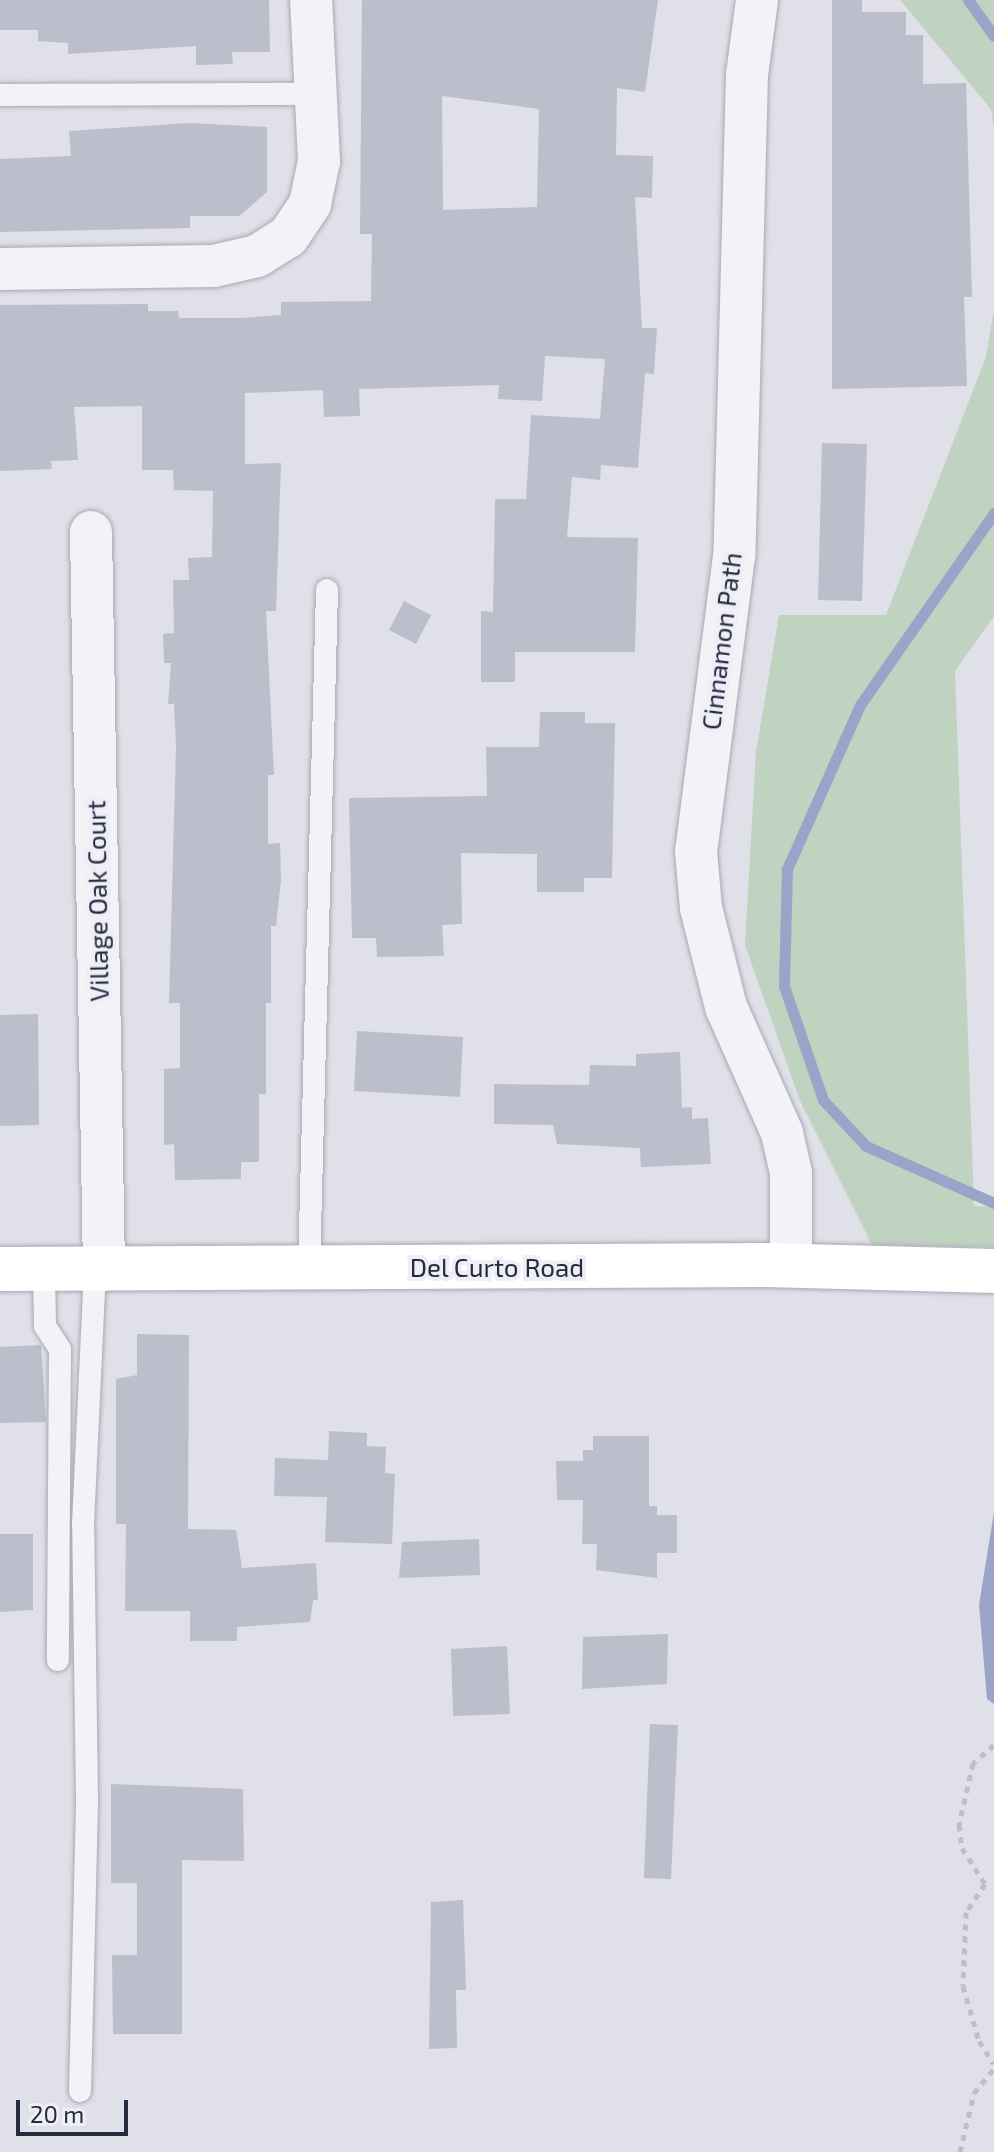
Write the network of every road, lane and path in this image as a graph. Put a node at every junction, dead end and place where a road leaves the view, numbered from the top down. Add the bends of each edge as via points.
1 (311, 0) edge
2 (757, 0) edge
3 (318, 94) junction
4 (0, 95) edge
5 (0, 269) edge
6 (91, 532) dead end
7 (327, 590) dead end
8 (791, 1266) junction
9 (309, 1268) junction
10 (0, 1269) edge
11 (44, 1269) junction
12 (99, 1270) junction
13 (994, 1271) edge
14 (58, 1660) dead end
15 (994, 1745) edge
16 (994, 2066) edge
17 (80, 2091) dead end
18 (960, 2152) edge

1 - 3 street
2 - 8 street, Cinnamon Path via 747,75 734,556 696,851 701,908 726,1007 782,1133 791,1173
3 - 4 lane
3 - 5 street via 319,161 310,204 288,237 257,256 214,266
6 - 12 street, Village Oak Court
7 - 9 lane
8 - 9 street, Del Curto Road
8 - 13 street, Del Curto Road
9 - 12 street, Del Curto Road
10 - 11 street, Del Curto Road
11 - 12 street, Del Curto Road
11 - 14 lane via 45,1326 60,1349
12 - 17 lane via 83,1524 87,1799
15 - 16 path via 973,1763 959,1825 962,1848 985,1884 966,1912 963,1986 979,2041
16 - 18 path via 974,2093

